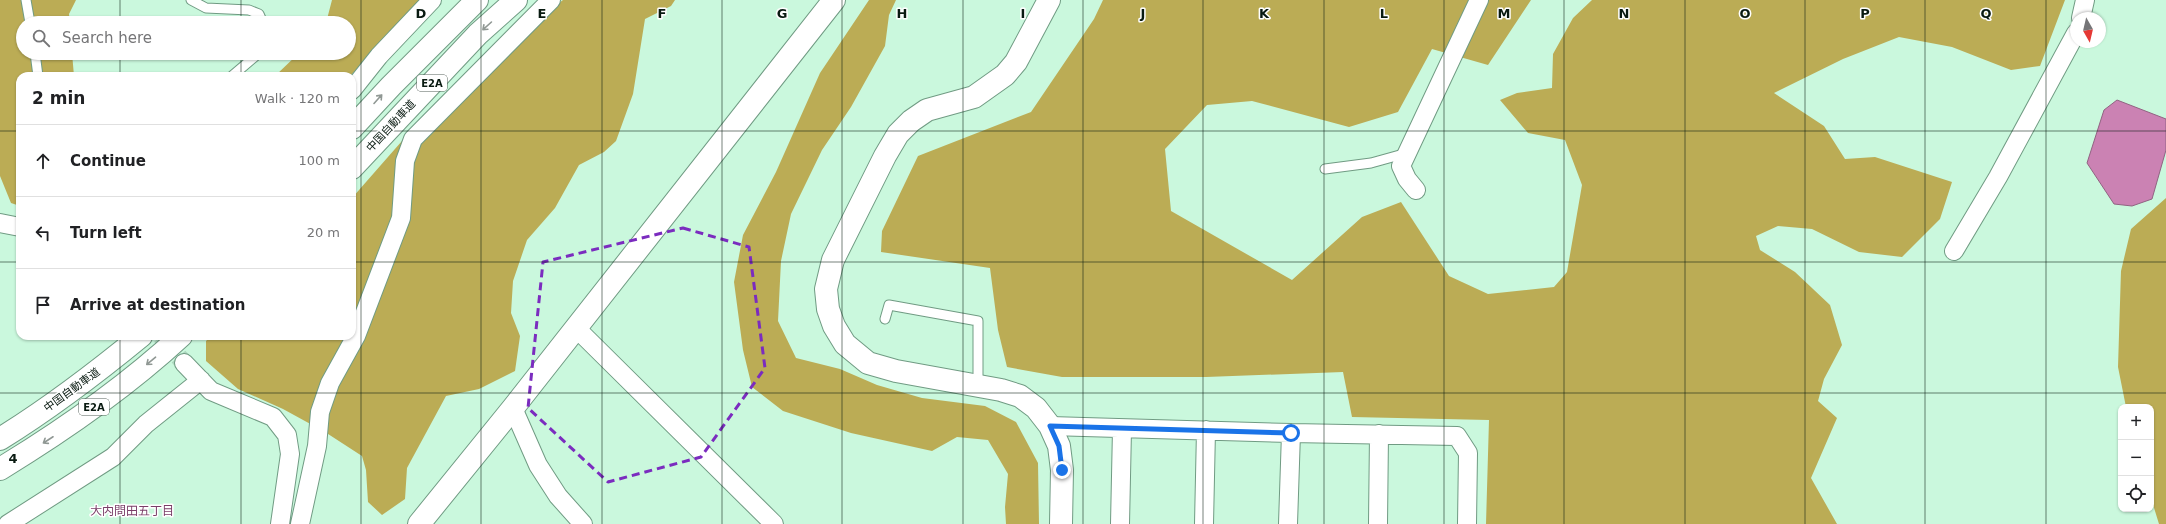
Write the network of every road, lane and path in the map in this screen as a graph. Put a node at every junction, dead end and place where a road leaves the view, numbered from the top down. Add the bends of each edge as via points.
1 (26, 0) edge
2 (191, 0) edge
3 (432, 0) edge
4 (477, 0) edge
5 (516, 0) edge
6 (551, 0) edge
7 (834, 0) edge
8 (1049, 0) edge
9 (1479, 0) edge
10 (2085, 0) edge
11 (2082, 12) edge
12 (29, 16) edge
13 (260, 16) edge
14 (2070, 44) edge
15 (35, 60) edge
16 (251, 60) edge
17 (37, 72) edge
18 (237, 72) edge
19 (356, 85) edge
20 (356, 124) edge
21 (1407, 154) junction
22 (356, 164) edge
23 (1326, 169) dead end
24 (1416, 190) dead end
25 (0, 223) edge
26 (16, 225) edge
27 (1954, 251) dead end
28 (886, 319) dead end
29 (576, 328) junction
30 (356, 336) edge
31 (136, 340) edge
32 (176, 340) edge
33 (354, 340) edge
34 (184, 363) tunnel mouth
35 (201, 380) junction
36 (978, 386) junction
37 (513, 408) junction
38 (1050, 426) junction
39 (1122, 429) junction
40 (1206, 430) junction
41 (1291, 433) junction
42 (1379, 434) junction
43 (0, 439) edge
44 (0, 469) edge
45 (8, 524) edge
46 (280, 524) edge
47 (300, 524) edge
48 (419, 524) edge
49 (583, 524) edge
50 (774, 524) edge
51 (1061, 524) edge
52 (1120, 524) edge
53 (1204, 524) edge
54 (1288, 524) edge
55 (1378, 524) edge
56 (1467, 524) edge

1 - 12 lane
2 - 13 lane via 206,8 249,10
3 - 19 street via 379,56
20 -> 4 main road, E2A
5 -> 22 main road, 中国自動車道 / E2A via 478,34
6 - 30 street via 413,139 405,161 401,218
7 - 29 main road
8 - 36 main road via 1016,62 1005,75 974,97 927,110 898,134 833,260 826,289 828,309 844,344 868,363 896,371
9 - 21 street
10 - 11 street
14 - 27 street via 1998,177
15 - 17 lane
16 - 18 lane
21 - 23 lane via 1371,163
21 - 24 street via 1401,166
25 - 26 street
28 - 36 lane via 890,305 978,321
29 - 37 main road
29 - 50 street
31 - 43 main road, 中国自動車道 / E2A via 87,379
32 -> 44 main road, E2A via 105,399 49,439
33 - 47 street via 330,383 320,412 317,446
34 - 35 street
35 - 45 street via 146,424 112,457
35 - 46 street via 211,391 273,417 287,434 290,454
36 - 38 main road via 1020,396 1036,408
37 - 48 main road
37 - 49 street via 538,465 558,496
38 - 39 street
38 - 51 main road via 1059,446 1062,470
39 - 40 street
39 - 52 street
40 - 41 street
40 - 53 street
41 - 42 street
41 - 54 street
42 - 55 street
42 - 56 street via 1457,436 1468,453

